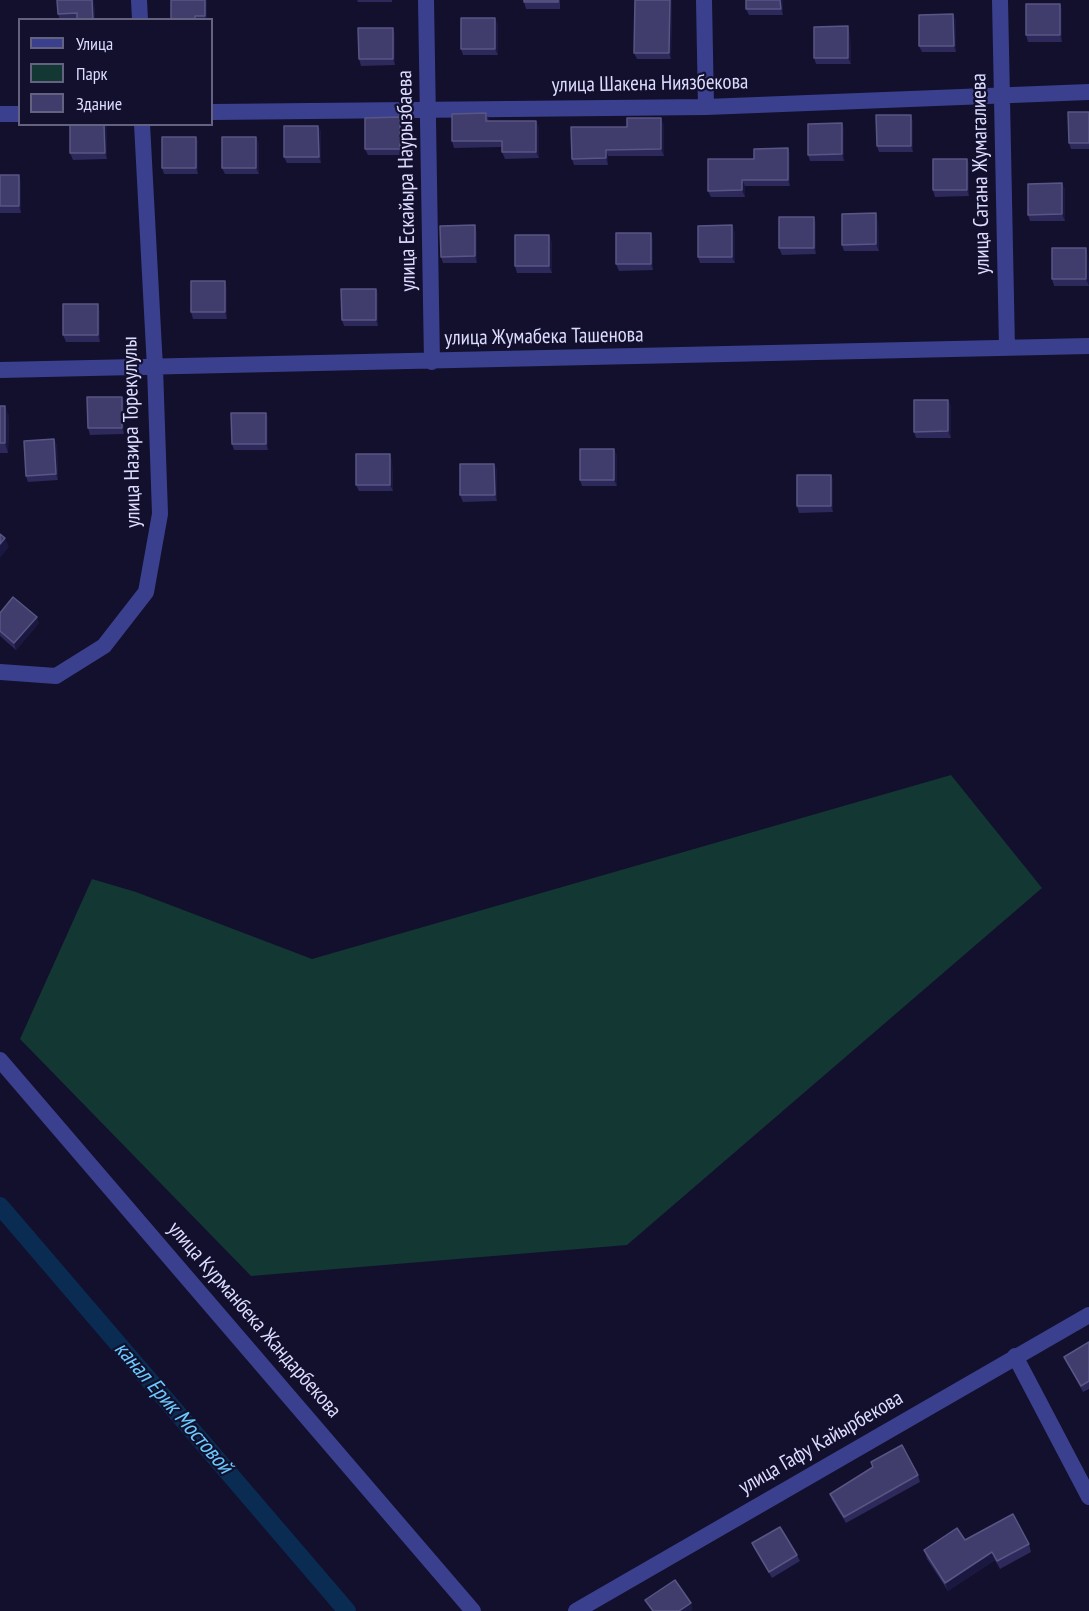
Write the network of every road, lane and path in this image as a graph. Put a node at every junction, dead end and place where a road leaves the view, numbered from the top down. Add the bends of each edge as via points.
1 (139, 0) edge
2 (426, 0) edge
3 (704, 0) edge
4 (1000, 0) edge
5 (140, 18) edge
6 (1089, 92) edge
7 (1002, 95) junction
8 (706, 107) junction
9 (429, 110) junction
10 (213, 112) edge
11 (0, 114) edge
12 (18, 114) edge
13 (142, 126) edge
14 (1089, 346) edge
15 (1006, 348) junction
16 (432, 362) junction
17 (155, 369) junction
18 (0, 370) edge
19 (0, 672) edge
20 (0, 1060) edge
21 (1089, 1315) edge
22 (1015, 1356) junction
23 (1089, 1497) edge
24 (473, 1611) edge
25 (576, 1611) edge

1 - 5 street
2 - 9 street, улица Ескайыра Наурызбаева
3 - 8 street
4 - 7 street, улица Сатана Жумагалиева
6 - 7 street, улица Шакена Ниязбекова
7 - 8 street, улица Шакена Ниязбекова
7 - 15 street, улица Сатана Жумагалиева
8 - 9 street, улица Шакена Ниязбекова
9 - 10 street, улица Шакена Ниязбекова
9 - 16 street, улица Ескайыра Наурызбаева
11 - 12 street
13 - 17 street, улица Назира Торекулулы
14 - 15 street, улица Жумабека Ташенова
15 - 16 street, улица Жумабека Ташенова
16 - 17 street, улица Жумабека Ташенова
17 - 18 street, улица Жумабека Ташенова
17 - 19 street, улица Назира Торекулулы via 160,514 146,592 104,646 56,676
20 - 24 street, улица Курманбека Жандарбекова
21 - 22 street, улица Гафу Кайырбекова
22 - 23 street
22 - 25 street, улица Гафу Кайырбекова

